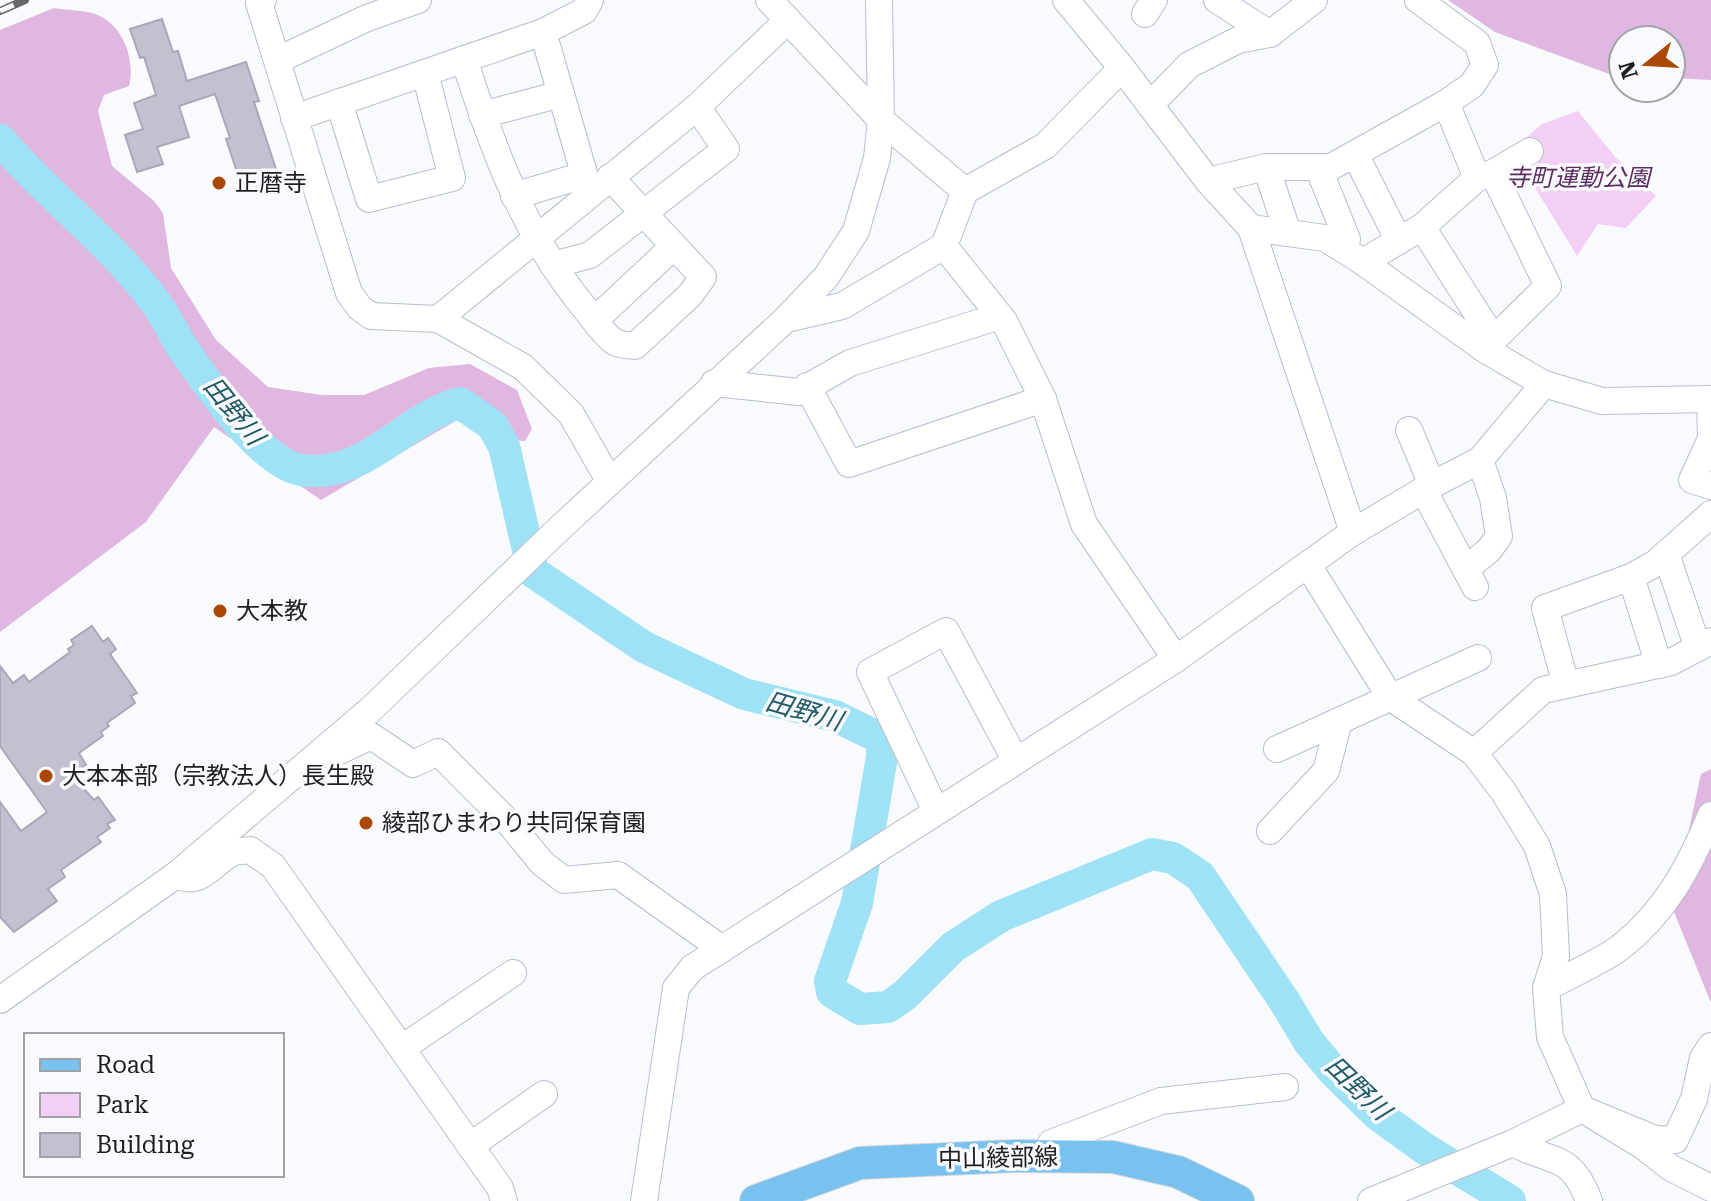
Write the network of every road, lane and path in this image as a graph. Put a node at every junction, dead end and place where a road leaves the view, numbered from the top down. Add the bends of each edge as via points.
1 (263, 0) edge
2 (418, 0) edge
3 (590, 0) edge
4 (769, 0) edge
5 (879, 0) edge
6 (1066, 0) edge
7 (1217, 0) edge
8 (1314, 0) edge
9 (1400, 0) edge
10 (1417, 0) edge
11 (363, 9) edge
12 (788, 20) junction
13 (543, 32) junction
14 (1270, 34) junction
15 (464, 59) junction
16 (278, 60) junction
17 (1122, 68) junction
18 (425, 73) junction
19 (561, 94) junction
20 (339, 102) junction
21 (1446, 103) junction
22 (1150, 105) junction
23 (697, 107) junction
24 (482, 115) junction
25 (294, 118) junction
26 (881, 120) junction
27 (1530, 151) dead end
28 (1355, 154) junction
29 (1266, 167) junction
30 (1318, 167) junction
31 (1485, 176) junction
32 (1208, 181) junction
33 (595, 182) junction
34 (965, 191) junction
35 (514, 196) junction
36 (643, 213) junction
37 (1422, 227) junction
38 (1251, 228) junction
39 (1288, 233) junction
40 (537, 238) junction
41 (1399, 241) junction
42 (674, 246) junction
43 (944, 246) junction
44 (1353, 256) junction
45 (553, 265) junction
46 (1000, 316) junction
47 (438, 319) junction
48 (786, 319) junction
49 (595, 320) junction
50 (1489, 344) junction
51 (714, 383) junction
52 (1544, 384) junction
53 (807, 386) junction
54 (1043, 399) junction
55 (1711, 399) edge
56 (1409, 430) dead end
57 (1480, 460) junction
58 (610, 482) junction
59 (1711, 486) edge
60 (1428, 488) junction
61 (1709, 524) edge
62 (1353, 532) junction
63 (1666, 554) junction
64 (1308, 565) junction
65 (1631, 577) junction
66 (1704, 644) edge
67 (1478, 658) dead end
68 (1176, 659) junction
69 (1659, 665) junction
70 (1566, 685) junction
71 (1390, 697) junction
72 (1339, 721) junction
73 (1277, 749) dead end
74 (1474, 753) junction
75 (1016, 761) junction
76 (309, 763) junction
77 (936, 811) junction
78 (1711, 815) edge
79 (1270, 831) dead end
80 (176, 875) junction
81 (722, 949) junction
82 (513, 973) dead end
83 (1546, 988) junction
84 (0, 1000) edge
85 (1711, 1046) edge
86 (402, 1048) junction
87 (1285, 1087) dead end
88 (544, 1094) dead end
89 (1582, 1109) junction
90 (1513, 1143) junction
91 (470, 1146) junction
92 (1053, 1157) junction
93 (1711, 1188) edge
94 (504, 1201) edge
95 (644, 1201) edge
96 (756, 1201) edge
97 (1238, 1201) edge
98 (1371, 1201) edge
99 (1589, 1201) edge

1 - 16 street via 259,3
2 - 11 street
3 - 13 street via 584,11
4 - 12 street
5 - 26 street
6 - 17 street
7 - 14 street
8 - 14 street
9 - 10 street via 1405,5
10 - 21 street via 1477,43 1485,65 1472,85
11 - 16 street
12 - 23 street
12 - 26 street
13 - 15 street
13 - 19 street
14 - 22 street via 1238,40 1189,65
15 - 18 street
15 - 24 street
16 - 25 street
17 - 22 street
17 - 34 street via 1045,146
18 - 20 street
18 - 20 street via 452,178 369,199
19 - 24 street
19 - 33 street
20 - 25 street
21 - 28 street
21 - 31 street
22 - 32 street
23 - 33 street
23 - 36 street via 726,149
24 - 35 street
25 - 47 street via 349,293 371,316
26 - 34 street
26 - 48 street via 877,158 856,231 826,277
27 - 31 street
28 - 30 street via 1331,167
28 - 41 street
29 - 30 street
29 - 32 street
29 - 39 street
30 - 44 street
31 - 37 street
31 - 50 street via 1548,286
32 - 38 street
33 - 35 street
33 - 36 street
33 - 40 street
34 - 43 street
35 - 40 street
36 - 42 street
36 - 45 street via 590,255
37 - 41 street
37 - 50 street
38 - 39 street
38 - 62 street
39 - 44 street via 1325,238
40 - 45 street
40 - 47 street
41 - 44 street
42 - 49 street
42 - 49 street via 703,277 690,295 635,346 613,342
43 - 46 street
43 - 48 street via 842,306
44 - 50 street
45 - 49 street
46 - 53 street via 850,363
46 - 54 street
47 - 58 street via 523,367 550,392 571,414
48 - 51 street
50 - 52 street
51 - 53 street via 799,392
51 - 58 street
52 - 55 street via 1602,401
52 - 57 street
53 - 54 street via 849,464
54 - 68 street via 1084,524
55 - 59 street via 1711,439 1692,480
56 - 60 street
57 - 60 street
57 - 60 street via 1499,536 1471,578
58 - 76 street
60 - 62 street
61 - 63 street
62 - 64 street
63 - 65 street
63 - 66 street
64 - 68 street
64 - 71 street
65 - 69 street
65 - 70 street via 1545,608
66 - 69 street
67 - 71 street
68 - 75 street
69 - 70 street
70 - 74 street via 1543,690
71 - 72 street
71 - 74 street
72 - 73 street
72 - 79 street via 1326,771
74 - 83 street via 1537,846 1553,894 1556,956
75 - 77 street
75 - 77 street via 946,631 870,672
76 - 80 street
76 - 81 street via 371,736 413,764 438,752 564,880 618,875
77 - 81 street
78 - 83 street via 1693,858 1657,914 1619,948
80 - 84 street
80 - 86 street via 184,879 208,873 231,854 250,850 273,866
81 - 95 street via 692,968 676,988
82 - 86 street
83 - 89 street via 1550,1037
85 - 89 street via 1675,1140 1655,1139
86 - 91 street
87 - 92 street via 1161,1101 1051,1143
88 - 91 street
89 - 90 street
89 - 93 street
90 - 98 street
90 - 99 street via 1562,1160 1582,1183
91 - 94 street
92 - 96 main road, 中山綾部線 via 860,1163
92 - 97 main road, 中山綾部線 via 1113,1157 1178,1172

